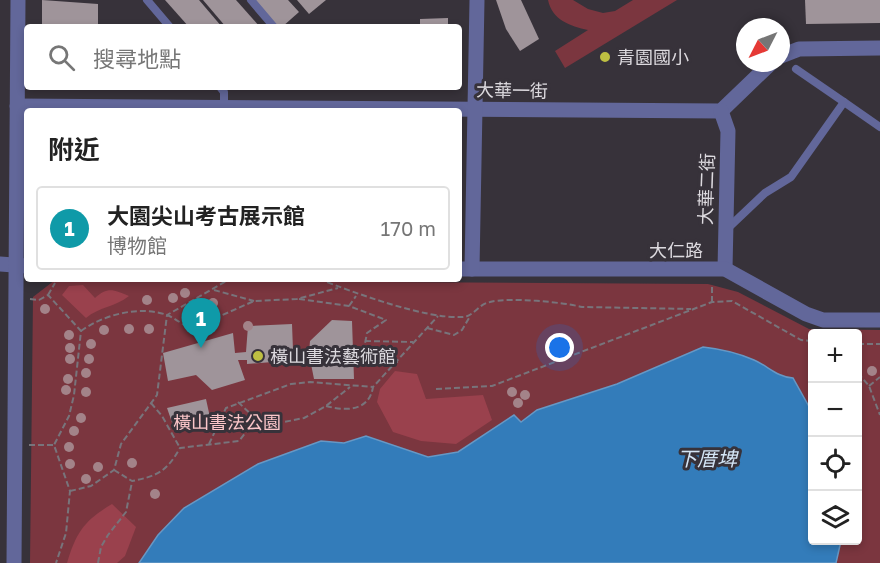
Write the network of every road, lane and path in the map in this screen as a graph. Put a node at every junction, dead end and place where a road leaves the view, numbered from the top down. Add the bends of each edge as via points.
1 (18, 0) edge
2 (147, 0) edge
3 (251, 0) edge
4 (477, 0) edge
5 (167, 24) edge
6 (271, 24) edge
7 (880, 48) edge
8 (790, 52) edge
9 (796, 69) dead end
10 (762, 72) edge
11 (222, 90) edge
12 (844, 102) junction
13 (17, 106) junction
14 (224, 107) junction
15 (350, 108) edge
16 (462, 109) edge
17 (475, 109) junction
18 (721, 111) junction
19 (880, 127) edge
20 (724, 231) junction
21 (0, 264) edge
22 (22, 266) edge
23 (466, 269) edge
24 (719, 274) junction
25 (226, 282) edge
26 (326, 282) edge
27 (55, 283) dead end
28 (341, 288) junction
29 (214, 290) junction
30 (48, 295) junction
31 (357, 295) junction
32 (28, 299) dead end
33 (297, 299) junction
34 (254, 301) junction
35 (712, 302) junction
36 (349, 306) junction
37 (694, 309) junction
38 (167, 315) junction
39 (439, 315) junction
40 (470, 316) junction
41 (880, 320) edge
42 (427, 328) junction
43 (81, 331) junction
44 (808, 341) edge
45 (365, 342) junction
46 (415, 342) junction
47 (862, 344) edge
48 (880, 344) edge
49 (398, 362) junction
50 (880, 377) edge
51 (862, 378) edge
52 (351, 385) junction
53 (869, 386) junction
54 (373, 387) junction
55 (436, 389) dead end
56 (238, 402) junction
57 (151, 403) junction
58 (326, 406) junction
59 (880, 415) edge
60 (256, 419) junction
61 (7, 431) edge
62 (208, 444) junction
63 (54, 445) junction
64 (27, 446) dead end
65 (180, 448) junction
66 (114, 470) junction
67 (132, 481) junction
68 (70, 491) junction
69 (14, 563) edge
70 (56, 563) edge
71 (98, 563) edge

1 - 13 street
2 - 5 lane
3 - 6 lane
4 - 17 street
7 - 8 street via 799,48
9 - 12 lane
10 - 18 street
11 - 14 lane
12 - 19 lane
12 - 20 lane via 791,177 765,193
13 - 14 street, 大華一街
13 - 22 street
14 - 15 street, 大華一街
16 - 17 street, 大華一街
17 - 18 street, 大華一街
17 - 23 street
18 - 20 street, 大華二街 via 728,131
20 - 24 street, 大華二街
21 - 22 street
22 - 61 street
23 - 24 street, 大仁路
24 - 35 path
24 - 41 street, 大仁路 via 823,320
25 - 29 path
26 - 28 path
27 - 30 path
28 - 31 path
28 - 33 path
29 - 34 path
29 - 38 path
30 - 32 path via 39,300
30 - 43 path
31 - 36 path
31 - 39 path
33 - 34 path
33 - 36 path
34 - 38 path via 191,329
35 - 37 path
35 - 44 path via 732,301
36 - 45 path via 386,320 367,333
37 - 40 path via 491,301
37 - 55 path via 492,386
38 - 43 path via 132,312 96,321
38 - 57 path via 157,395
39 - 40 path
39 - 42 path
40 - 42 path via 454,335
42 - 46 path
43 - 63 path via 74,395 69,416
45 - 46 path
45 - 49 path via 362,364
46 - 49 path
47 - 48 path
49 - 54 path
50 - 53 path
51 - 53 path
52 - 54 path
52 - 56 path via 291,384
52 - 58 path
53 - 59 path
54 - 58 path via 372,395 360,407 343,411
56 - 60 path
56 - 62 path via 226,408
57 - 65 path
57 - 66 path via 121,444
58 - 60 path via 304,418 284,422
60 - 62 path via 239,441
61 - 69 street
62 - 65 path
63 - 64 path
63 - 68 path
65 - 67 path via 173,461 156,476
66 - 67 path
66 - 68 path via 91,486
67 - 71 path via 126,512 101,547
68 - 70 path via 66,533

